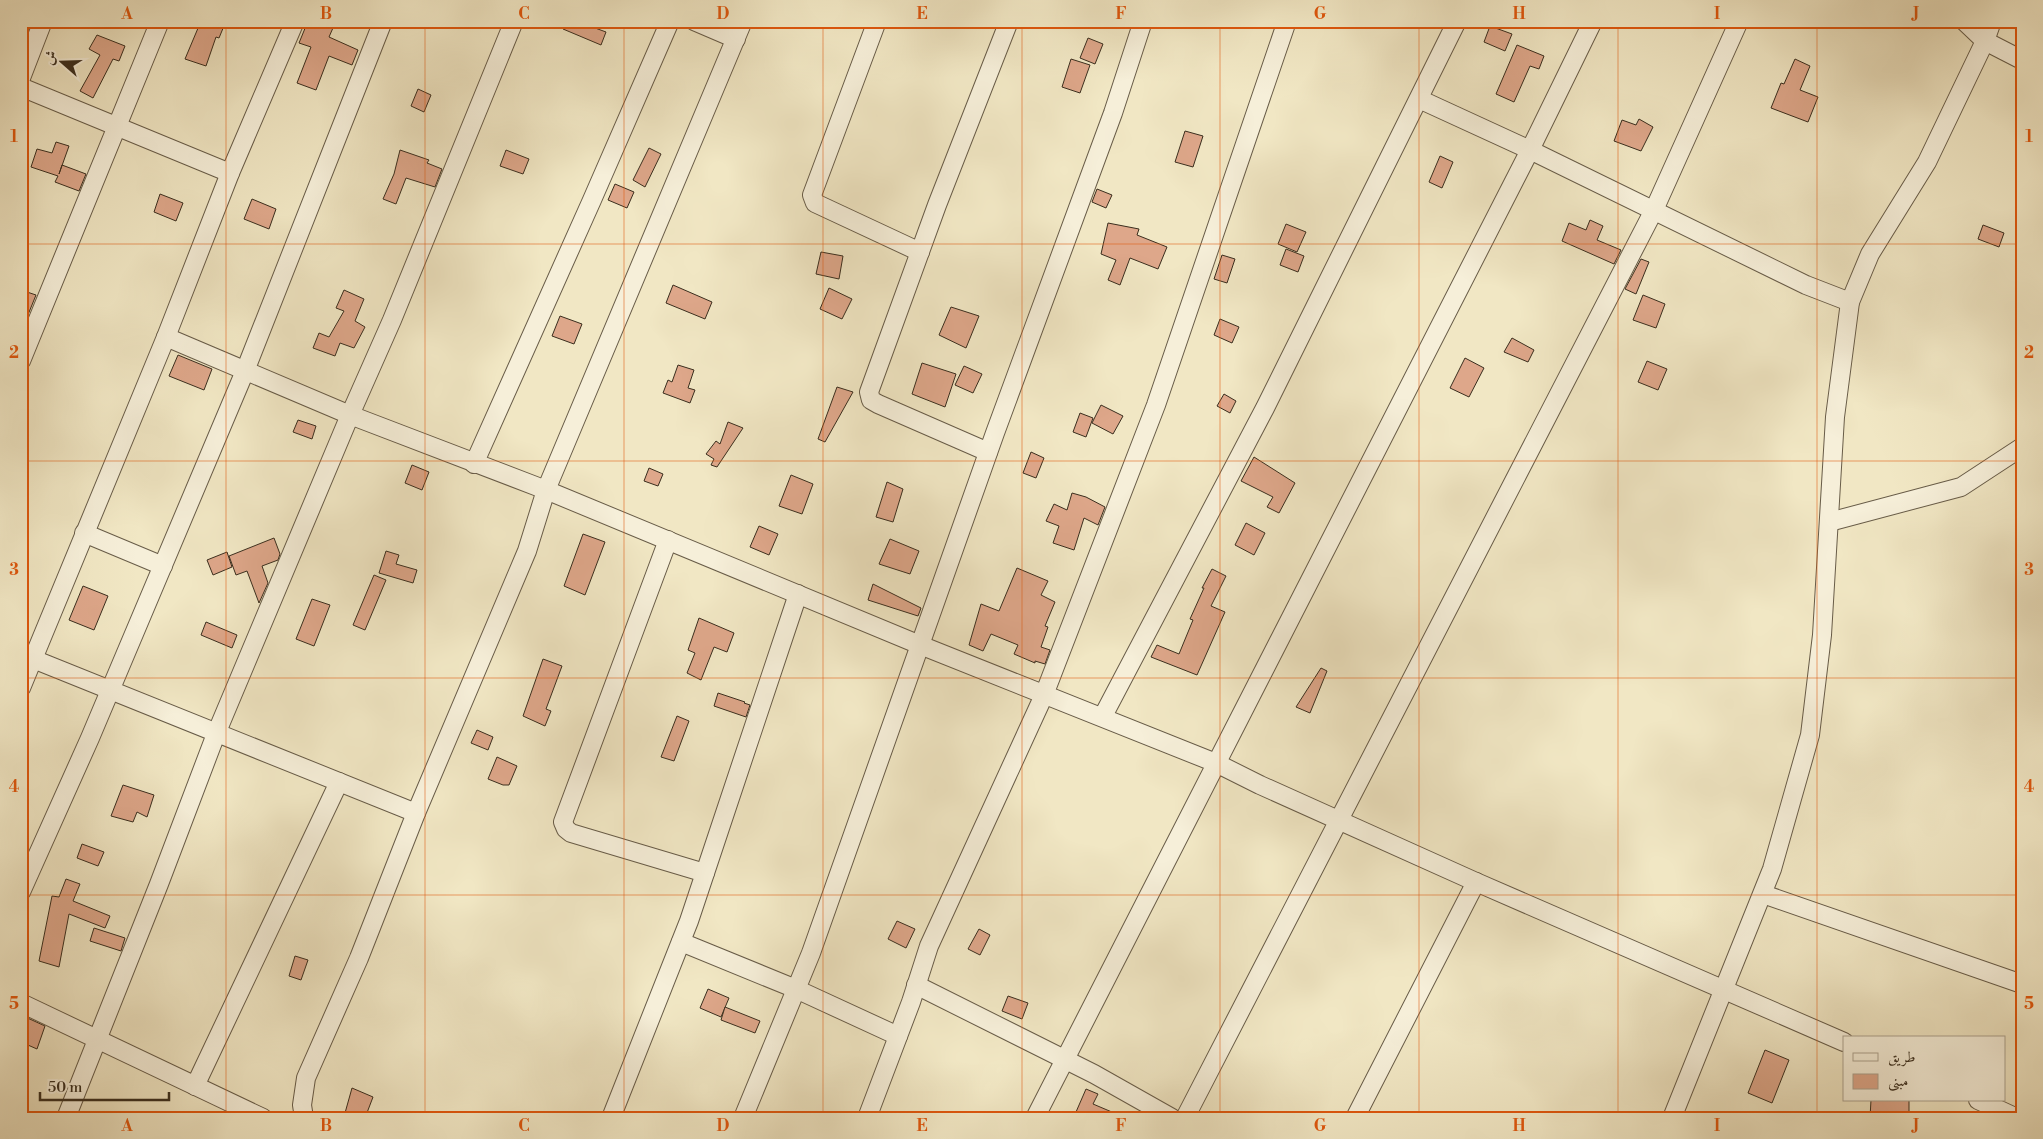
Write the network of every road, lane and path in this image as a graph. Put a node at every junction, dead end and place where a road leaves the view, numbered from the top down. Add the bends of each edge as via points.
1 (43, 21) edge
2 (160, 21) edge
3 (295, 21) edge
4 (383, 21) edge
5 (514, 21) edge
6 (670, 21) edge
7 (694, 21) edge
8 (743, 21) edge
9 (877, 21) edge
10 (1009, 21) edge
11 (1143, 21) edge
12 (1287, 21) edge
13 (1457, 21) edge
14 (1593, 21) edge
15 (1740, 21) edge
16 (1964, 21) edge
17 (1992, 21) edge
18 (736, 39) junction
19 (1985, 41) junction
20 (2022, 60) edge
21 (21, 78) edge
22 (21, 87) edge
23 (1419, 99) junction
24 (116, 127) junction
25 (1530, 150) junction
26 (230, 173) junction
27 (1654, 210) junction
28 (920, 252) junction
29 (1850, 302) junction
30 (166, 338) junction
31 (21, 361) edge
32 (246, 371) junction
33 (350, 415) junction
34 (2022, 448) edge
35 (988, 452) junction
36 (474, 464) junction
37 (546, 490) junction
38 (1829, 522) junction
39 (84, 533) junction
40 (668, 540) junction
41 (163, 566) junction
42 (798, 594) junction
43 (920, 645) junction
44 (33, 660) junction
45 (21, 688) edge
46 (110, 691) junction
47 (1044, 695) junction
48 (1103, 716) junction
49 (216, 734) junction
50 (1216, 762) junction
51 (339, 782) junction
52 (416, 813) junction
53 (1338, 820) junction
54 (705, 873) junction
55 (1476, 882) junction
56 (21, 892) edge
57 (1762, 894) junction
58 (681, 942) junction
59 (2022, 984) edge
60 (916, 985) junction
61 (796, 989) junction
62 (1724, 990) junction
63 (21, 1003) edge
64 (898, 1036) junction
65 (97, 1038) junction
66 (1843, 1042) edge
67 (1065, 1059) junction
68 (195, 1086) junction
69 (1982, 1102) edge
70 (66, 1118) edge
71 (263, 1118) edge
72 (304, 1118) edge
73 (611, 1118) edge
74 (743, 1118) edge
75 (867, 1118) edge
76 (1035, 1118) edge
77 (1172, 1118) edge
78 (1185, 1118) edge
79 (1355, 1118) edge
80 (1672, 1118) edge
81 (2017, 1118) edge

1 - 21 street
2 - 24 street
3 - 26 street
4 - 32 street
5 - 33 street
6 - 36 street
7 - 18 street
8 - 18 street
9 - 28 street via 812,200
10 - 28 street
11 - 35 street via 1114,113
12 - 47 street via 1156,404
13 - 23 street
14 - 25 street
15 - 27 street
16 - 19 street
17 - 19 street
18 - 37 street
19 - 20 street
19 - 29 street via 1927,162 1870,254
22 - 24 street
23 - 25 street
23 - 48 street via 1265,408
24 - 26 street
24 - 31 street
25 - 27 street
25 - 50 street
26 - 30 street
27 - 29 street via 1806,285
27 - 53 street
28 - 35 street via 869,392 872,400
29 - 38 street via 1835,417
30 - 32 street
30 - 39 street
32 - 33 street
32 - 41 street
33 - 36 street
33 - 49 street
34 - 38 street via 1961,487
35 - 43 street
36 - 37 street
37 - 40 street
37 - 52 street via 527,551
38 - 57 street via 1822,635 1810,734
39 - 41 street
39 - 44 street
40 - 42 street
40 - 54 street via 563,822 572,833
41 - 46 street
42 - 43 street
42 - 54 street
43 - 47 street
43 - 61 street
44 - 45 street
44 - 46 street
46 - 49 street
46 - 56 street
47 - 48 street
47 - 60 street via 929,946
48 - 50 street
49 - 51 street
49 - 65 street
50 - 53 street
50 - 67 street
51 - 52 street
51 - 68 street
52 - 72 street via 359,958 306,1078 302,1105
53 - 55 street
53 - 78 street
54 - 58 street
55 - 62 street
55 - 79 street
57 - 59 street
57 - 62 street
58 - 61 street
58 - 73 street
60 - 64 street
60 - 67 street
61 - 64 street
61 - 74 street
62 - 66 street
62 - 80 street
63 - 65 street
64 - 75 street
65 - 68 street
65 - 70 street
67 - 76 street
67 - 77 street
68 - 71 street
69 - 81 street

